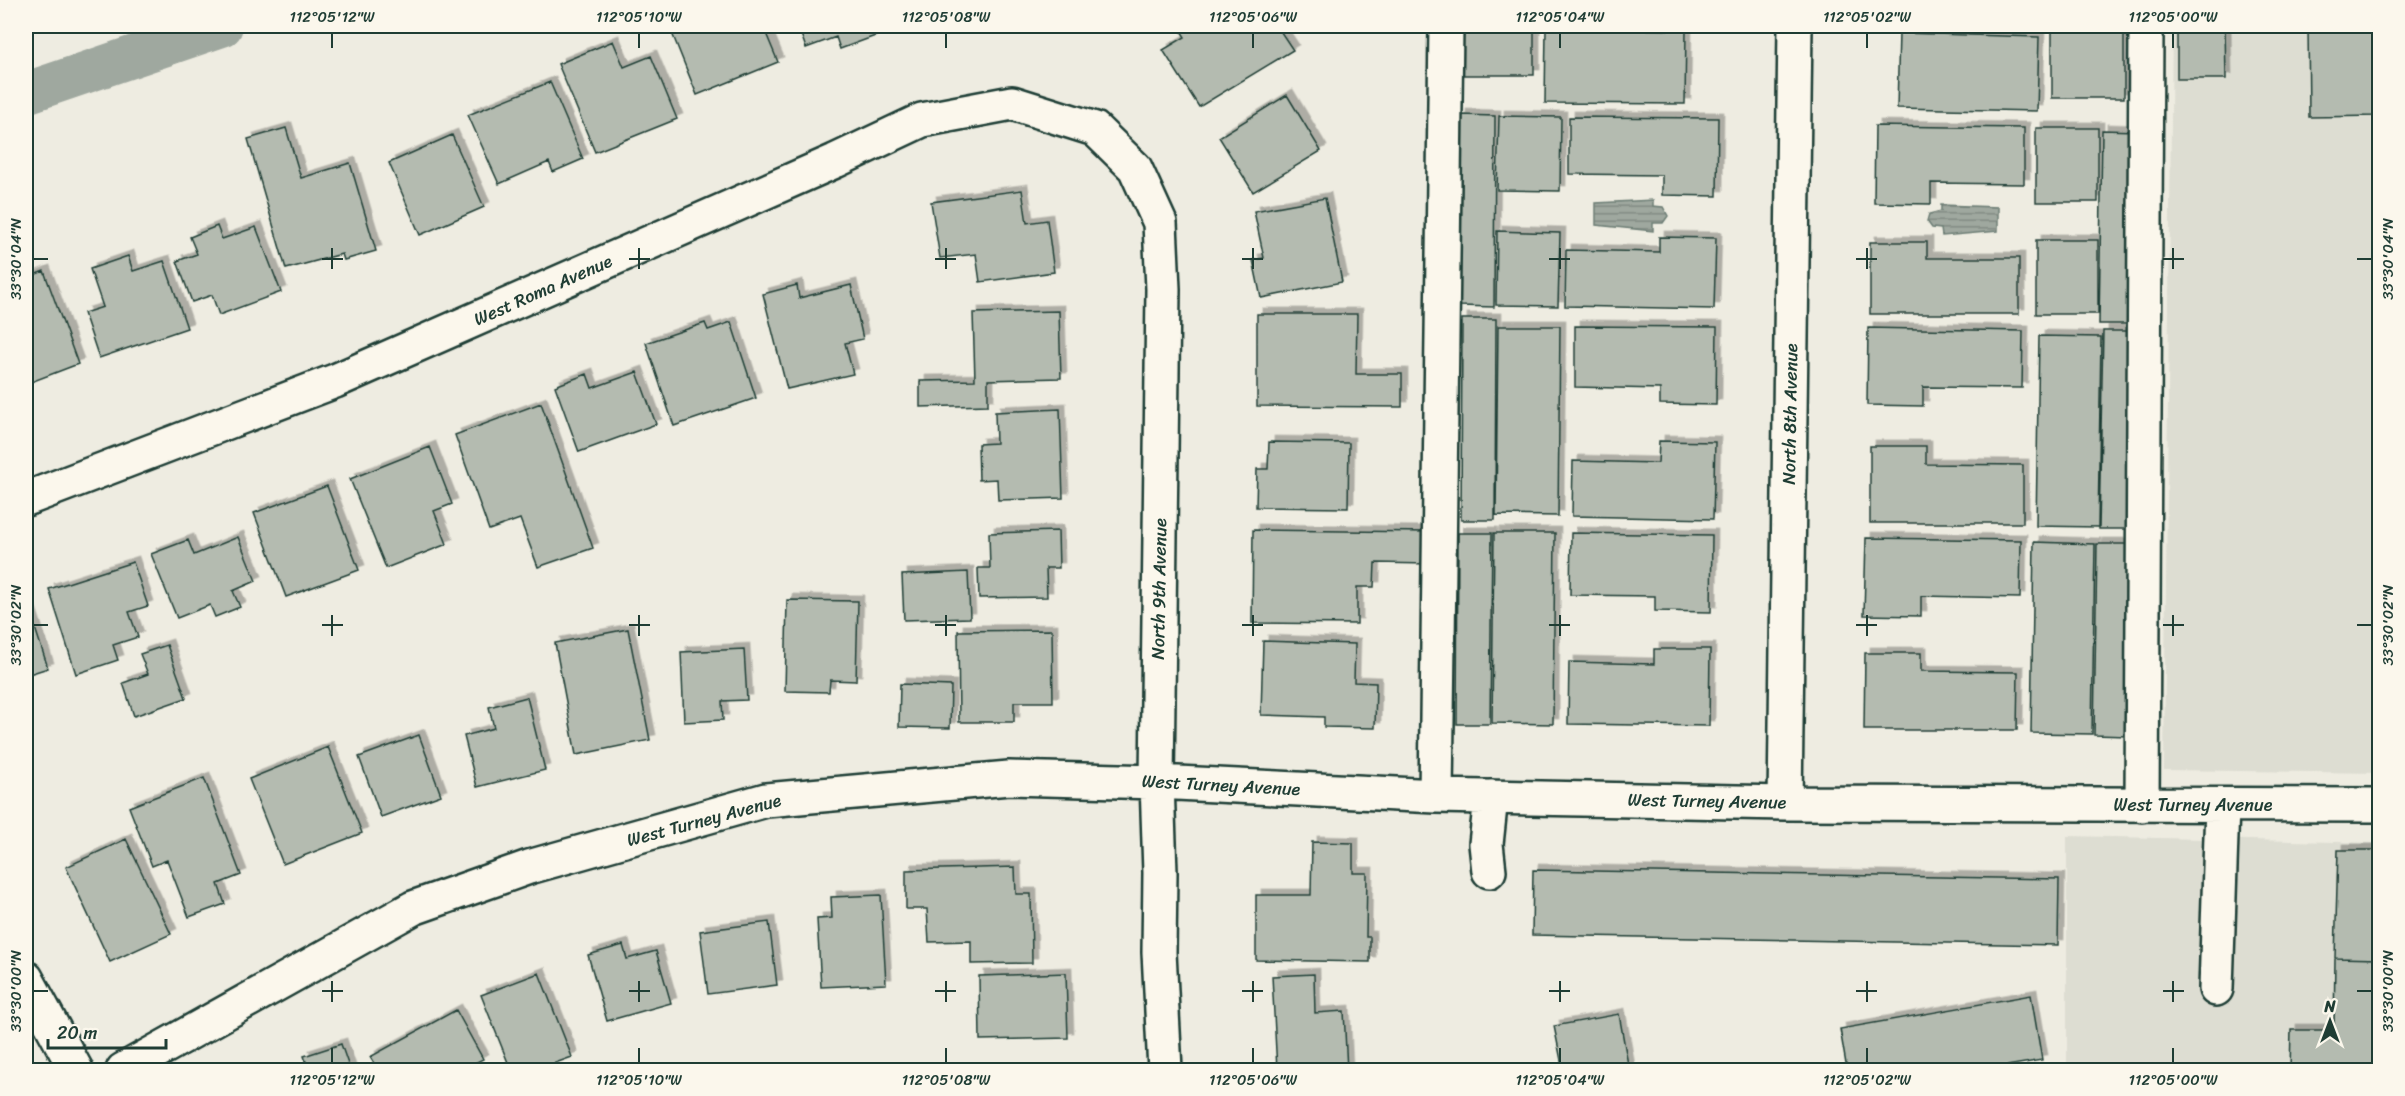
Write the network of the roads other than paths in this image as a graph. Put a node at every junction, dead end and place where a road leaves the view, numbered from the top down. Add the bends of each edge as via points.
1 (1446, 26) edge
2 (1795, 26) edge
3 (2146, 26) edge
4 (1095, 129) joint
5 (26, 498) edge
6 (1157, 782) junction
7 (1436, 796) junction
8 (1491, 797) junction
9 (1785, 803) junction
10 (2142, 806) junction
11 (2222, 806) junction
12 (2379, 806) edge
13 (1489, 872) dead end
14 (26, 978) edge
15 (2216, 989) dead end
16 (76, 1071) edge
17 (123, 1071) edge
18 (1165, 1071) edge

1 - 7 street
2 - 9 street, North 8th Avenue
3 - 10 street
4 - 5 street, West Roma Avenue via 1012,103 922,120 335,381
4 - 6 street, North 9th Avenue via 1135,168 1160,223 1163,289
6 - 7 street, West Turney Avenue
6 - 17 street, West Turney Avenue via 1009,778 766,800 529,867 413,908
6 - 18 street, North 9th Avenue
7 - 8 street, West Turney Avenue
8 - 9 street, West Turney Avenue
8 - 13 street via 1486,844
9 - 10 street, West Turney Avenue
10 - 11 street, West Turney Avenue
11 - 12 street, West Turney Avenue
11 - 15 street
14 - 16 street

